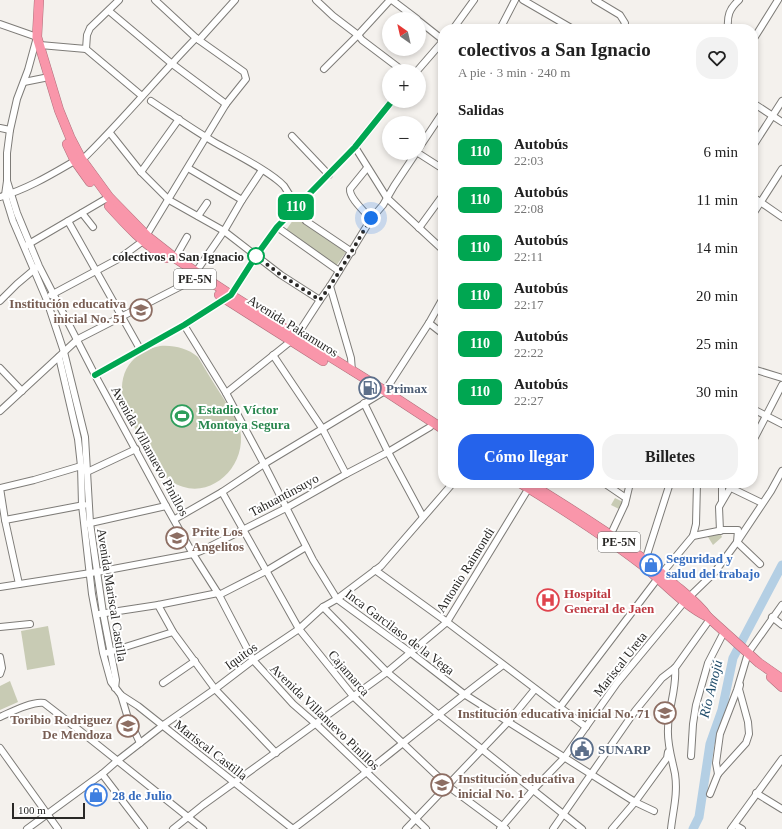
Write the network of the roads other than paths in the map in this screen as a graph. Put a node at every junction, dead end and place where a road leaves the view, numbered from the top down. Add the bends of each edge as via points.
1 (39, 0) edge
2 (119, 0) edge
3 (155, 0) edge
4 (235, 0) edge
5 (316, 0) edge
6 (391, 0) edge
7 (474, 0) edge
8 (515, 0) edge
9 (523, 0) edge
10 (596, 0) edge
11 (738, 0) edge
12 (778, 0) edge
13 (109, 11) junction
14 (407, 12) edge
15 (0, 24) edge
16 (457, 24) edge
17 (503, 24) edge
18 (564, 24) edge
19 (625, 24) edge
20 (727, 24) edge
21 (426, 26) edge
22 (758, 32) edge
23 (358, 35) junction
24 (438, 36) edge
25 (197, 39) junction
26 (38, 41) junction
27 (438, 46) edge
28 (86, 49) junction
29 (171, 64) junction
30 (394, 64) edge
31 (423, 64) edge
32 (324, 69) dead end
33 (46, 78) junction
34 (24, 82) junction
35 (142, 96) junction
36 (151, 101) dead end
37 (782, 101) edge
38 (226, 104) junction
39 (758, 106) edge
40 (386, 108) edge
41 (773, 116) junction
42 (179, 119) junction
43 (438, 120) edge
44 (782, 122) edge
45 (0, 128) edge
46 (10, 130) junction
47 (110, 133) junction
48 (292, 136) dead end
49 (206, 137) junction
50 (426, 138) edge
51 (758, 138) edge
52 (355, 147) junction
53 (426, 159) edge
54 (79, 160) junction
55 (412, 160) edge
56 (438, 166) edge
57 (188, 168) junction
58 (367, 168) junction
59 (782, 169) edge
60 (262, 170) junction
61 (141, 172) junction
62 (329, 175) junction
63 (5, 195) edge
64 (387, 198) junction
65 (106, 199) junction
66 (169, 200) junction
67 (242, 200) junction
68 (758, 201) edge
69 (438, 202) edge
70 (207, 203) dead end
71 (761, 203) junction
72 (297, 206) junction
73 (758, 207) edge
74 (82, 213) junction
75 (198, 216) junction
76 (782, 217) edge
77 (371, 218) junction
78 (68, 221) junction
79 (93, 227) dead end
80 (277, 227) junction
81 (419, 228) junction
82 (224, 231) junction
83 (187, 236) dead end
84 (145, 239) junction
85 (31, 243) junction
86 (438, 245) edge
87 (24, 247) junction
88 (352, 252) junction
89 (256, 256) junction
90 (175, 258) junction
91 (37, 268) junction
92 (95, 271) junction
93 (339, 271) junction
94 (194, 275) junction
95 (330, 286) junction
96 (54, 294) junction
97 (228, 297) junction
98 (46, 298) junction
99 (320, 300) junction
100 (0, 301) edge
101 (438, 307) edge
102 (121, 317) junction
103 (429, 323) junction
104 (184, 325) junction
105 (438, 330) edge
106 (78, 339) junction
107 (294, 339) junction
108 (140, 349) junction
109 (61, 354) junction
110 (273, 355) junction
111 (0, 368) edge
112 (352, 371) junction
113 (758, 371) edge
114 (95, 375) junction
115 (782, 378) edge
116 (782, 385) edge
117 (22, 391) junction
118 (226, 393) junction
119 (382, 393) junction
120 (364, 403) junction
121 (0, 411) edge
122 (758, 412) edge
123 (767, 416) junction
124 (782, 424) edge
125 (438, 426) edge
126 (322, 428) junction
127 (430, 428) junction
128 (758, 432) edge
129 (438, 433) edge
130 (136, 449) junction
131 (388, 452) junction
132 (264, 464) junction
133 (81, 466) junction
134 (782, 471) edge
135 (87, 472) junction
136 (346, 474) junction
137 (0, 488) edge
138 (449, 488) edge
139 (528, 488) edge
140 (534, 488) edge
141 (535, 488) edge
142 (611, 488) edge
143 (629, 488) edge
144 (668, 488) edge
145 (697, 488) edge
146 (722, 488) edge
147 (731, 488) edge
148 (736, 488) edge
149 (222, 492) junction
150 (626, 498) junction
151 (722, 502) junction
152 (762, 503) junction
153 (85, 505) junction
154 (166, 506) junction
155 (286, 508) junction
156 (2, 511) edge
157 (423, 517) junction
158 (175, 519) junction
159 (5, 520) junction
160 (87, 524) junction
161 (243, 529) junction
162 (720, 531) junction
163 (610, 536) junction
164 (693, 536) junction
165 (737, 542) junction
166 (306, 546) junction
167 (193, 554) junction
168 (645, 561) junction
169 (760, 564) dead end
170 (375, 570) junction
171 (266, 571) junction
172 (94, 572) junction
173 (660, 576) junction
174 (19, 584) junction
175 (0, 587) edge
176 (218, 594) junction
177 (337, 599) junction
178 (687, 599) junction
179 (782, 605) edge
180 (158, 606) junction
181 (323, 607) junction
182 (103, 614) junction
183 (96, 615) junction
184 (709, 618) junction
185 (772, 618) junction
186 (446, 622) junction
187 (30, 624) dead end
188 (782, 626) edge
189 (0, 628) edge
190 (299, 629) junction
191 (173, 632) junction
192 (726, 634) junction
193 (746, 652) junction
194 (103, 653) junction
195 (110, 653) junction
196 (411, 653) junction
197 (0, 657) edge
198 (253, 660) junction
199 (194, 661) junction
200 (760, 663) junction
201 (504, 665) junction
202 (675, 668) junction
203 (387, 672) junction
204 (0, 674) edge
205 (741, 676) junction
206 (782, 679) edge
207 (163, 683) dead end
208 (782, 687) edge
209 (115, 688) junction
210 (214, 689) junction
211 (535, 689) junction
212 (464, 694) junction
213 (121, 695) junction
214 (353, 696) junction
215 (560, 707) junction
216 (438, 715) junction
217 (0, 717) edge
218 (508, 722) junction
219 (316, 724) junction
220 (162, 726) junction
221 (586, 727) junction
222 (402, 742) junction
223 (140, 743) junction
224 (669, 746) junction
225 (483, 749) junction
226 (1, 751) edge
227 (276, 753) junction
228 (691, 756) dead end
229 (564, 758) junction
230 (782, 759) edge
231 (116, 761) junction
232 (366, 772) junction
233 (102, 774) junction
234 (592, 774) junction
235 (718, 774) junction
236 (234, 782) junction
237 (448, 786) junction
238 (533, 790) junction
239 (756, 793) junction
240 (710, 794) dead end
241 (635, 802) junction
242 (782, 809) edge
243 (654, 810) dead end
244 (47, 814) junction
245 (563, 815) junction
246 (188, 818) junction
247 (416, 819) junction
248 (733, 827) edge
249 (178, 828) edge
250 (503, 828) edge
251 (27, 829) edge
252 (58, 829) edge
253 (144, 829) edge
254 (203, 829) edge
255 (293, 829) edge
256 (406, 829) edge
257 (426, 829) edge
258 (553, 829) edge
259 (582, 829) edge
260 (612, 829) edge
261 (671, 829) edge
262 (742, 829) edge

1 - 26 highway, Avenida Pakamuros / PE-5N
2 - 13 street
3 - 25 street
4 - 25 street
5 - 23 street
6 - 14 street
6 - 23 street
7 - 16 street
8 - 17 street
9 - 18 street
10 - 19 street via 620,15
11 - 20 street via 731,7
12 - 22 street
13 - 28 street via 90,28
13 - 29 street
15 - 26 street
21 - 24 street
23 - 30 street
23 - 32 street
25 - 29 street
25 - 38 street via 246,75 241,87
26 - 28 street
26 - 33 highway, Avenida Pakamuros / PE-5N
26 - 34 street
27 - 31 street
28 - 35 street
29 - 35 street
29 - 38 street
33 - 34 street
33 - 54 highway, Avenida Pakamuros / PE-5N
34 - 46 street
35 - 47 street
36 - 42 street
37 - 41 street
38 - 49 street
39 - 41 street
40 - 52 street
41 - 44 street
41 - 51 street
42 - 49 street
42 - 61 street
43 - 50 street
45 - 46 street
46 - 63 street, Avenida Mariscal Castilla
47 - 54 street
47 - 61 street
48 - 62 street
49 - 57 street
49 - 60 street
52 - 58 street
52 - 62 street
53 - 56 street
54 - 63 street via 45,179
54 - 65 highway, Avenida Pakamuros / PE-5N
55 - 64 street
57 - 66 street
57 - 67 street
58 - 64 street
58 - 77 street via 350,192
59 - 71 street
60 - 67 street
60 - 72 street via 282,184
61 - 66 street
62 - 72 street
63 - 85 street, Avenida Villanuevo Pinillos
63 - 87 street, Avenida Mariscal Castilla
64 - 77 street
64 - 81 street
65 - 74 street
65 - 84 highway, Avenida Pakamuros / PE-5N
66 - 75 street
66 - 84 street
67 - 82 street
68 - 71 street
69 - 81 street
70 - 75 street
71 - 73 street
71 - 76 street
72 - 80 street
72 - 88 street via 306,221
74 - 78 street
74 - 79 street
75 - 82 street
77 - 88 street
78 - 85 street
78 - 92 street
80 - 89 street
80 - 93 street
81 - 86 street
82 - 89 street
82 - 94 street
83 - 90 street
84 - 90 highway, Avenida Pakamuros / PE-5N
84 - 92 street via 120,258
84 - 94 highway, Avenida Pakamuros / PE-5N
85 - 87 street
85 - 91 street, Avenida Villanuevo Pinillos
87 - 91 street, Avenida Mariscal Castilla
88 - 93 street
89 - 97 street
89 - 99 street
90 - 94 highway, Avenida Pakamuros / PE-5N
91 - 96 street, Avenida Villanuevo Pinillos
91 - 98 street, Avenida Mariscal Castilla
91 - 100 street
92 - 96 street
92 - 102 street
93 - 95 street
94 - 97 highway, Avenida Pakamuros / PE-5N
94 - 102 street via 189,282
95 - 99 street
95 - 112 street via 351,358
96 - 98 street
96 - 106 street, Avenida Villanuevo Pinillos
97 - 104 street
97 - 107 highway, Avenida Pakamuros / PE-5N
98 - 109 street, Avenida Mariscal Castilla
99 - 107 street
101 - 103 street
102 - 106 street
102 - 108 street
103 - 105 street
103 - 119 street
104 - 108 street
104 - 118 street, Inca Garcilaso de la Vega
106 - 109 street
106 - 114 street, Avenida Villanuevo Pinillos
107 - 110 street
107 - 112 highway, Avenida Pakamuros / PE-5N
107 - 119 highway, Avenida Pakamuros / PE-5N
108 - 114 street
109 - 117 street
109 - 133 street, Avenida Mariscal Castilla
109 - 135 street, Avenida Mariscal Castilla via 85,437
110 - 118 street
110 - 126 street
111 - 117 street
112 - 119 highway, Avenida Pakamuros / PE-5N
113 - 115 street
114 - 130 street, Avenida Villanuevo Pinillos
116 - 123 street
117 - 121 street
118 - 132 street, Inca Garcilaso de la Vega
119 - 120 street
119 - 125 highway, Avenida Pakamuros / PE-5N
119 - 127 highway, Avenida Pakamuros / PE-5N
120 - 126 street
120 - 131 street
122 - 123 street
123 - 124 street
123 - 128 street
126 - 132 street
126 - 136 street
127 - 129 highway, Avenida Pakamuros / PE-5N
127 - 131 street, Tahuantinsuyo
130 - 135 street
130 - 154 street, Avenida Villanuevo Pinillos
131 - 136 street, Tahuantinsuyo
131 - 157 street
132 - 149 street
132 - 155 street, Inca Garcilaso de la Vega
133 - 135 street
133 - 137 street
133 - 153 street, Avenida Mariscal Castilla
134 - 152 street, Mariscal Ureta
135 - 153 street, Avenida Mariscal Castilla
136 - 155 street, Tahuantinsuyo
137 - 156 street
138 - 157 street, Iquitos
139 - 186 street, Antonio Raimondi
140 - 173 highway, PE-5N
141 - 163 highway, PE-5N
142 - 150 street
143 - 150 street
144 - 168 street
145 - 164 street via 696,524
146 - 151 street
147 - 151 street
148 - 152 street
149 - 158 street
149 - 161 street, Cajamarca
150 - 163 street
151 - 162 street via 719,507
152 - 165 street, Mariscal Ureta
153 - 159 street
153 - 160 street, Avenida Mariscal Castilla
154 - 158 street, Avenida Villanuevo Pinillos
154 - 160 street
155 - 161 street, Tahuantinsuyo
155 - 166 street, Inca Garcilaso de la Vega
156 - 159 street
157 - 170 street, Iquitos
158 - 167 street, Avenida Villanuevo Pinillos
159 - 174 street
160 - 172 street, Avenida Mariscal Castilla
161 - 167 street, Tahuantinsuyo
161 - 171 street, Cajamarca
162 - 164 street
162 - 165 street via 738,530
163 - 168 highway, PE-5N
164 - 173 street
165 - 169 street
165 - 178 street, Mariscal Ureta via 714,573
166 - 171 street
166 - 177 street, Inca Garcilaso de la Vega
167 - 172 street, Tahuantinsuyo
167 - 176 street, Avenida Villanuevo Pinillos
168 - 173 highway, PE-5N
170 - 177 street, Iquitos
170 - 186 street
171 - 176 street
171 - 190 street, Cajamarca
172 - 174 street, Tahuantinsuyo
172 - 182 street, Avenida Mariscal Castilla
172 - 183 street, Avenida Mariscal Castilla
173 - 178 highway, PE-5N
173 - 215 street
174 - 175 street, Tahuantinsuyo
176 - 180 street
176 - 198 street, Avenida Villanuevo Pinillos
177 - 181 street, Iquitos
177 - 196 street, Inca Garcilaso de la Vega
178 - 184 highway, PE-5N via 702,609
178 - 221 street, Mariscal Ureta via 618,683
179 - 185 street
180 - 182 street
180 - 191 street
181 - 190 street, Iquitos
181 - 203 street
182 - 183 street
182 - 195 street, Avenida Mariscal Castilla
183 - 194 street, Avenida Mariscal Castilla
184 - 192 highway, PE-5N
184 - 202 street
185 - 188 street
185 - 193 street
186 - 196 street, Antonio Raimondi
186 - 201 street
187 - 189 street
190 - 198 street, Iquitos
190 - 214 street, Cajamarca
191 - 195 street
191 - 199 street
192 - 193 highway, PE-5N
192 - 228 street via 708,663 696,705
193 - 200 highway, PE-5N
193 - 205 street
194 - 195 street
194 - 209 street, Avenida Mariscal Castilla
195 - 209 street, Avenida Mariscal Castilla via 116,680
196 - 203 street, Antonio Raimondi
196 - 212 street, Inca Garcilaso de la Vega
197 - 204 street
198 - 210 street, Iquitos
198 - 219 street, Avenida Villanuevo Pinillos via 293,704
199 - 207 street
199 - 210 street
200 - 206 highway, PE-5N
200 - 208 highway, PE-5N
201 - 211 street
201 - 212 street
202 - 224 street via 676,679 668,729
202 - 234 street via 662,678 635,711
203 - 214 street, Antonio Raimondi
203 - 216 street
205 - 235 street via 720,734 716,763
205 - 235 street via 739,689 749,734 746,743
209 - 213 street, Mariscal Castilla
210 - 220 street, Iquitos
210 - 227 street
211 - 215 street
211 - 218 street
212 - 216 street
212 - 218 street, Inca Garcilaso de la Vega
213 - 220 street, Mariscal Castilla
213 - 223 street
214 - 219 street, Antonio Raimondi
214 - 222 street, Cajamarca
215 - 221 street
216 - 222 street
216 - 225 street
217 - 231 street via 44,703
218 - 225 street
218 - 229 street, Inca Garcilaso de la Vega
219 - 227 street, Antonio Raimondi
219 - 232 street, Avenida Villanuevo Pinillos
220 - 223 street, Iquitos
220 - 236 street, Mariscal Castilla
221 - 229 street, Mariscal Ureta
222 - 232 street
222 - 237 street, Cajamarca
223 - 231 street, Iquitos
224 - 241 street via 667,758
224 - 261 street via 675,775 675,806
225 - 237 street
225 - 238 street
226 - 244 street
227 - 236 street, Antonio Raimondi
229 - 234 street, Inca Garcilaso de la Vega
229 - 238 street, Mariscal Ureta
230 - 239 street
231 - 233 street, Iquitos
231 - 246 street
232 - 247 street, Avenida Villanuevo Pinillos
232 - 255 street
233 - 244 street, Iquitos
233 - 253 street
234 - 241 street, Inca Garcilaso de la Vega
234 - 245 street
235 - 240 street
236 - 246 street, Antonio Raimondi
236 - 255 street, Mariscal Castilla
237 - 247 street
237 - 250 street, Cajamarca
238 - 245 street
238 - 250 street, Mariscal Ureta
239 - 242 street
239 - 248 street
241 - 243 street, Inca Garcilaso de la Vega
241 - 260 street
244 - 251 street, Iquitos
244 - 252 street
245 - 258 street
245 - 259 street
246 - 249 street, Antonio Raimondi
246 - 254 street
247 - 256 street
247 - 257 street, Avenida Villanuevo Pinillos
248 - 262 street

